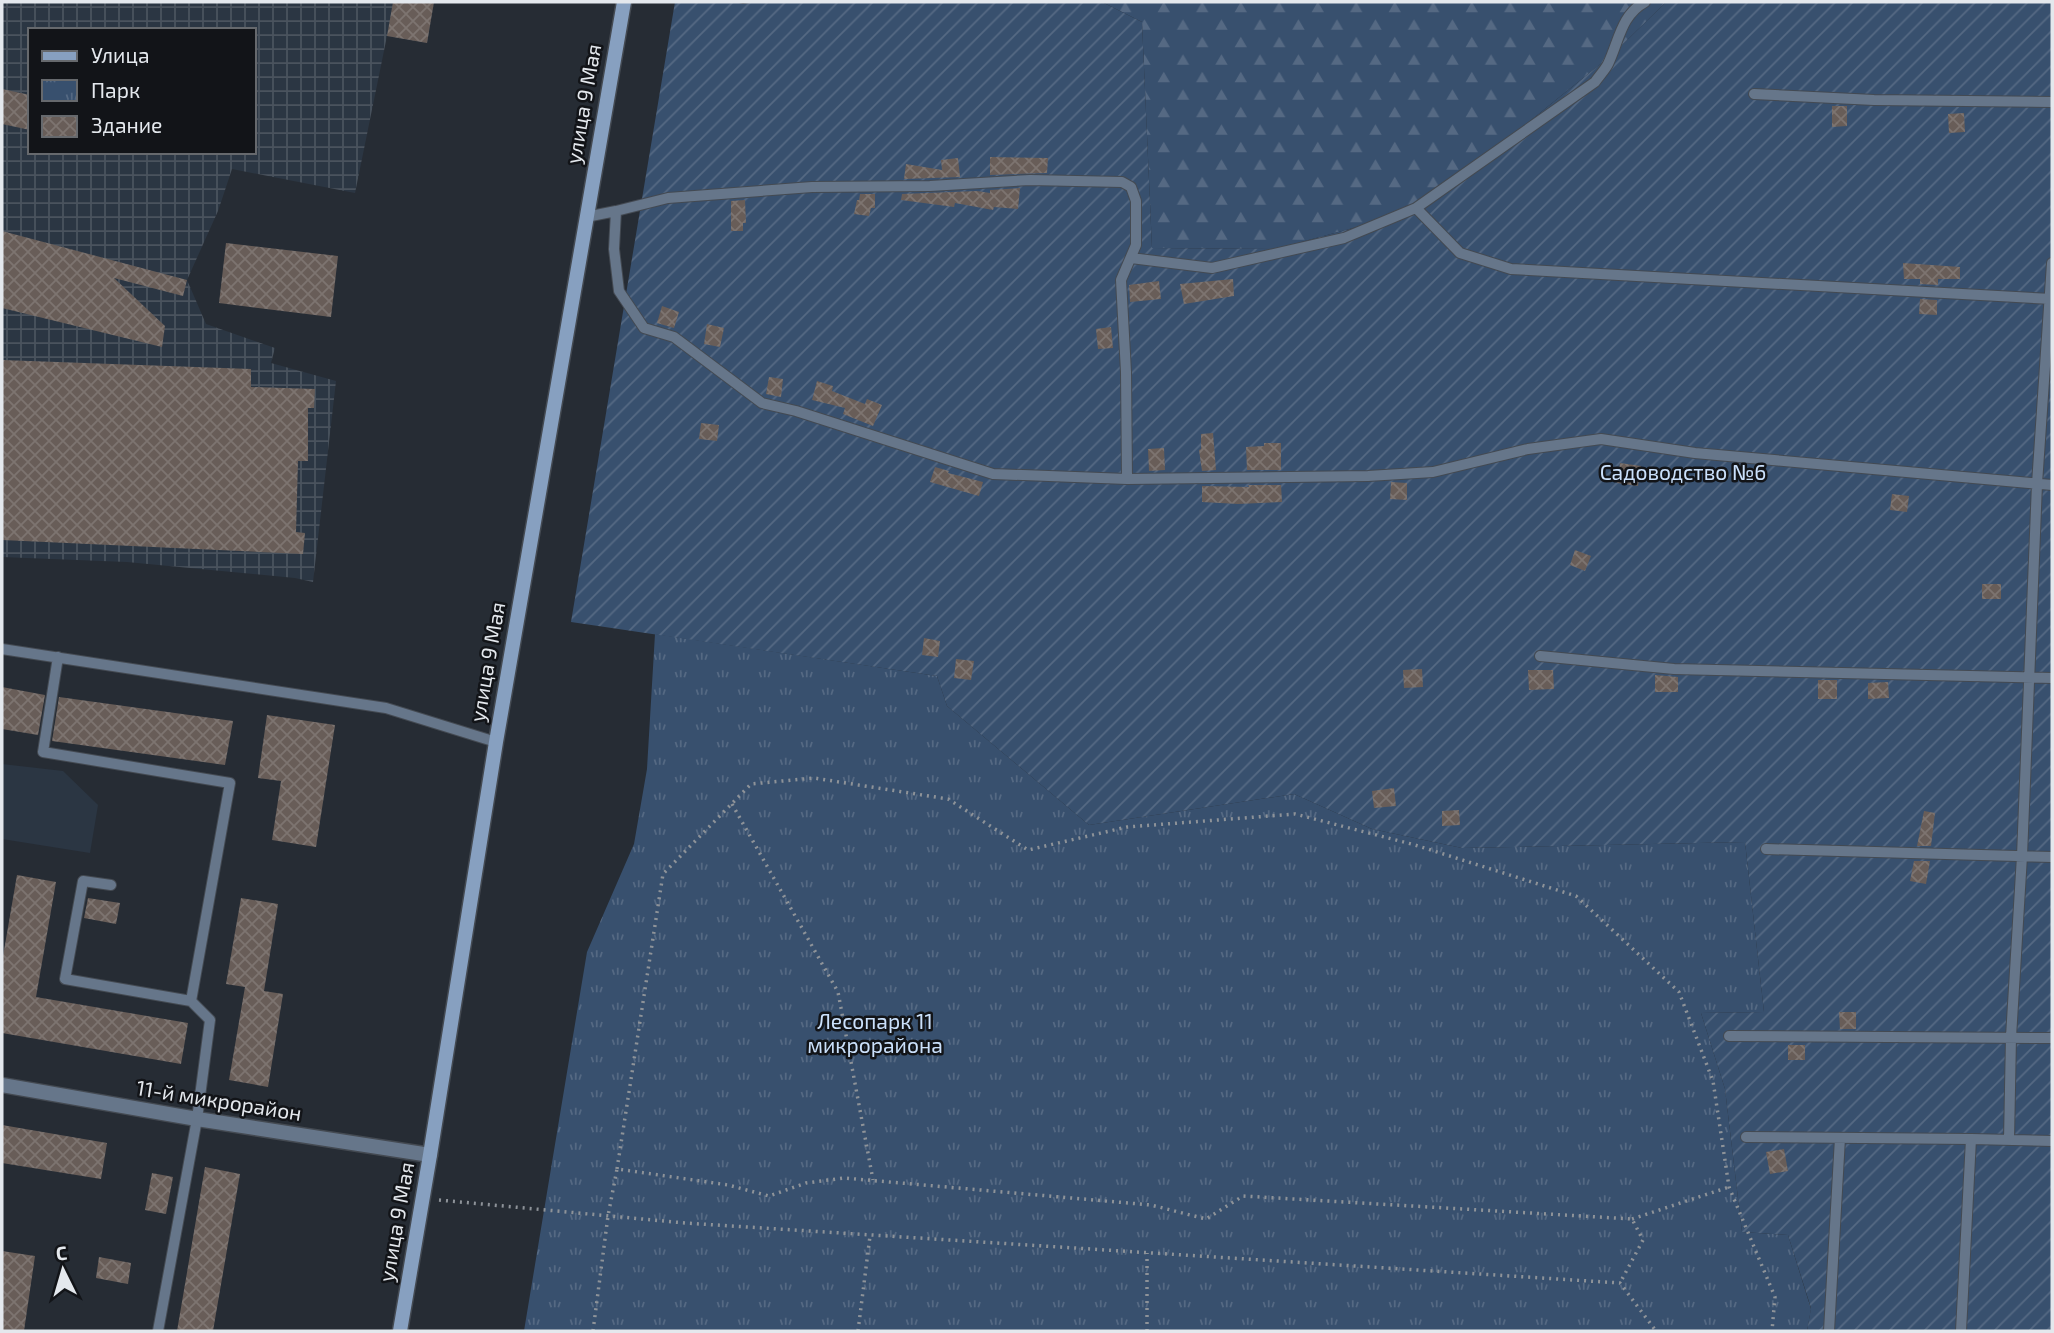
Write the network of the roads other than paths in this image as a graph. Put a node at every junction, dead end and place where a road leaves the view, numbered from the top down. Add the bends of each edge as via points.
1 (624, 2) edge
2 (1645, 2) edge
3 (1754, 94) dead end
4 (2052, 102) edge
5 (1416, 208) junction
6 (616, 211) junction
7 (586, 217) junction
8 (1130, 258) junction
9 (2052, 263) edge
10 (2051, 299) edge
11 (1127, 479) junction
12 (2037, 484) junction
13 (2052, 485) edge
14 (2, 649) edge
15 (1540, 656) dead end
16 (58, 657) junction
17 (2028, 677) junction
18 (2052, 678) edge
19 (496, 742) junction
20 (1766, 849) dead end
21 (2022, 856) junction
22 (2052, 857) edge
23 (111, 885) dead end
24 (191, 1001) junction
25 (1728, 1036) dead end
26 (2011, 1037) junction
27 (2052, 1038) edge
28 (2, 1085) edge
29 (197, 1119) junction
30 (1746, 1137) dead end
31 (1840, 1138) junction
32 (1971, 1139) junction
33 (2009, 1140) junction
34 (2052, 1141) edge
35 (430, 1155) junction
36 (158, 1331) edge
37 (400, 1331) edge
38 (1829, 1331) edge
39 (1961, 1331) edge

1 - 7 main road, улица 9 Мая
2 - 5 lane via 1622,26 1608,66 1595,82
3 - 4 lane
5 - 8 lane via 1344,238 1212,268
5 - 10 lane via 1460,253 1511,269
6 - 7 lane
6 - 8 lane via 668,198 812,187 1122,182 1131,187 1136,201 1136,245
6 - 11 lane via 619,290 644,328 674,337 762,403 993,474
7 - 19 main road, улица 9 Мая
8 - 11 lane via 1121,279
9 - 10 lane
10 - 12 lane
11 - 12 lane via 1433,472 1528,449 1601,439 1695,453
12 - 13 lane
12 - 17 lane
14 - 16 lane
15 - 17 lane via 1674,669
16 - 19 lane via 386,708
16 - 24 lane via 43,752 230,783
17 - 18 lane
17 - 21 lane
19 - 35 main road, улица 9 Мая
20 - 21 lane
21 - 22 lane
21 - 26 lane
23 - 24 lane via 83,881 65,979
24 - 29 lane via 210,1020
25 - 26 lane
26 - 27 lane
26 - 33 lane
28 - 29 street, 11-й микрорайон
29 - 35 street, 11-й микрорайон
29 - 36 lane
30 - 31 lane
31 - 32 lane
31 - 38 lane
32 - 33 lane
32 - 39 lane
33 - 34 lane
35 - 37 main road, улица 9 Мая

